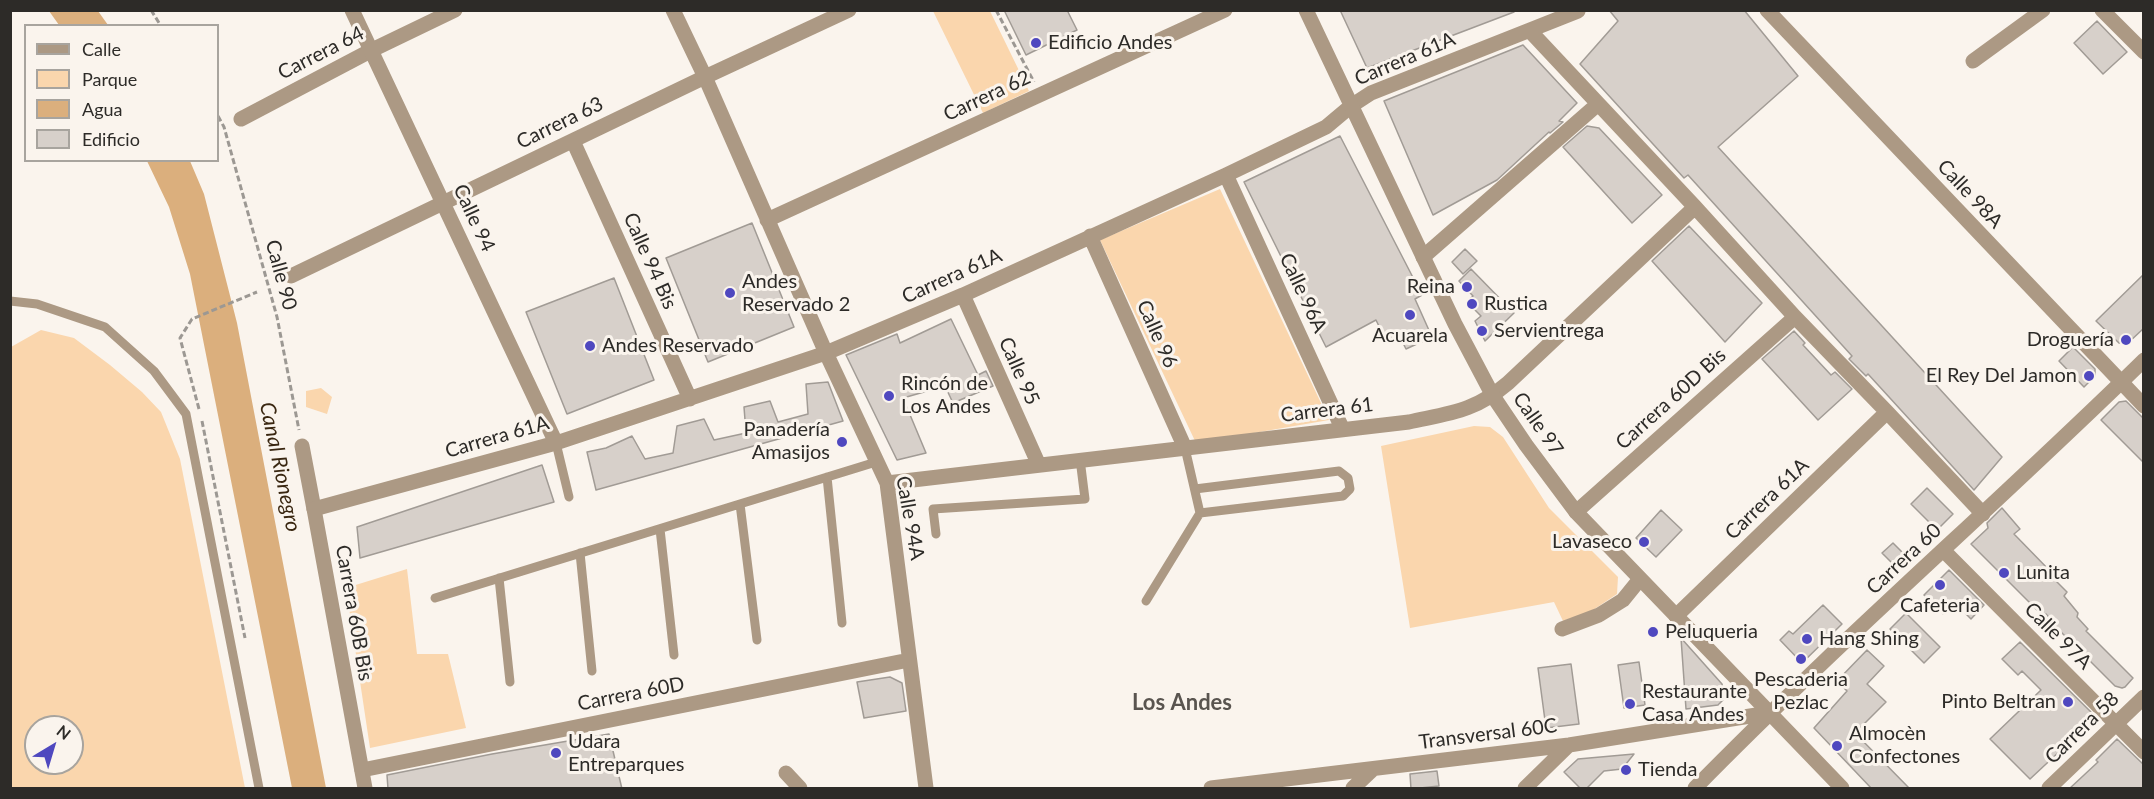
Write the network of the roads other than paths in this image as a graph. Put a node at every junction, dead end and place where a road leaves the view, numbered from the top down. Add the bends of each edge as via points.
1 (352, 10) edge
2 (455, 10) edge
3 (673, 10) edge
4 (849, 10) edge
5 (1225, 10) edge
6 (1306, 10) edge
7 (1767, 10) edge
8 (2043, 10) edge
9 (2103, 10) edge
10 (1578, 11) edge
11 (1530, 31) junction
12 (372, 50) junction
13 (2144, 52) edge
14 (1973, 61) dead end
15 (705, 77) junction
16 (1598, 104) junction
17 (1351, 106) junction
18 (240, 119) dead end
19 (573, 141) junction
20 (1226, 175) junction
21 (444, 204) junction
22 (1695, 207) junction
23 (767, 220) junction
24 (1090, 236) junction
25 (1423, 258) junction
26 (291, 276) dead end
27 (963, 295) junction
28 (10, 301) edge
29 (1795, 317) junction
30 (826, 353) junction
31 (2144, 360) edge
32 (2120, 383) junction
33 (1493, 396) junction
34 (690, 399) junction
35 (2144, 406) edge
36 (1887, 412) junction
37 (1342, 428) junction
38 (556, 443) junction
39 (302, 446) road end
40 (1185, 448) junction
41 (1080, 459) junction
42 (876, 462) junction
43 (1038, 464) junction
44 (827, 477) junction
45 (887, 483) junction
46 (1195, 489) junction
47 (569, 497) dead end
48 (740, 504) junction
49 (314, 509) junction
50 (1576, 512) junction
51 (1200, 513) junction
52 (1983, 514) junction
53 (660, 529) junction
54 (936, 534) dead end
55 (1944, 551) junction
56 (580, 553) junction
57 (499, 578) junction
58 (1640, 579) junction
59 (435, 598) dead end
60 (1146, 600) dead end
61 (1676, 616) junction
62 (842, 623) dead end
63 (1562, 629) dead end
64 (757, 640) dead end
65 (674, 655) dead end
66 (909, 660) junction
67 (592, 670) dead end
68 (510, 682) dead end
69 (2144, 697) edge
70 (1769, 713) junction
71 (2116, 724) junction
72 (1569, 745) junction
73 (2144, 752) edge
74 (362, 770) junction
75 (1372, 770) junction
76 (786, 773) dead end
77 (260, 789) edge
78 (365, 789) edge
79 (800, 789) edge
80 (926, 789) edge
81 (1211, 789) edge
82 (1353, 789) edge
83 (1525, 789) edge
84 (1695, 789) edge
85 (1842, 789) edge
86 (2049, 789) edge

1 - 12 street, Calle 94
2 - 12 street, Carrera 64
3 - 15 street, Calle 94A
4 - 15 street, Carrera 63
5 - 23 street, Carrera 62
6 - 17 street, Calle 97
7 - 32 street, Calle 98A
8 - 14 street
9 - 13 street
10 - 11 street, Carrera 61A
11 - 16 street
11 - 17 street, Carrera 61A via 1371,93
12 - 18 street, Carrera 64
12 - 21 street, Calle 94
15 - 19 street, Carrera 63
15 - 23 street, Calle 94A
16 - 22 street
16 - 25 street
17 - 20 street, Carrera 61A via 1326,127
17 - 25 street, Calle 97
19 - 21 street, Carrera 63
19 - 34 street, Calle 94 Bis
20 - 24 street, Carrera 61A
20 - 37 street, Calle 96A
21 - 26 street, Carrera 63
21 - 38 street, Calle 94
22 - 29 street
22 - 33 street, Carrera 61
23 - 30 street, Calle 94A
24 - 27 street, Carrera 61A
24 - 40 street, Calle 96
25 - 33 street, Calle 97
27 - 30 street, Carrera 61A
27 - 43 street, Calle 95
28 - 77 lane via 37,304 105,327 154,371 186,414
29 - 36 street
29 - 50 street, Carrera 60D Bis
30 - 34 street, Carrera 61A
30 - 42 street, Calle 94A
31 - 32 street, Carrera 60
32 - 35 street, Calle 98A
32 - 52 street, Carrera 60
33 - 37 street, Carrera 61 via 1468,409 1409,422
33 - 50 street, Calle 97
34 - 38 street, Carrera 61A
36 - 52 street
36 - 61 street, Carrera 61A
37 - 40 street, Carrera 61
38 - 47 lane
38 - 49 street, Carrera 61A
39 - 49 street, Carrera 60B Bis
40 - 41 street, Carrera 61
40 - 46 lane
41 - 43 street, Carrera 61
41 - 54 lane via 1085,499 933,509
42 - 44 lane
42 - 45 street, Calle 94A
43 - 45 street, Carrera 61
44 - 48 lane
44 - 62 lane
45 - 66 street, Calle 94A
46 - 51 lane
46 - 51 lane via 1339,471 1348,478 1350,489 1343,496
48 - 53 lane
48 - 64 lane
49 - 74 street, Carrera 60B Bis
50 - 58 street, Calle 97
51 - 60 lane
52 - 55 street, Carrera 60
53 - 56 lane
53 - 65 lane
55 - 70 street, Carrera 60
55 - 71 street, Calle 97A
56 - 57 lane
56 - 67 lane
57 - 59 lane
57 - 68 lane
58 - 61 street, Calle 97
58 - 63 street via 1623,600 1599,615
61 - 70 street, Calle 97
66 - 74 street, Carrera 60D
66 - 80 street, Calle 94A
69 - 71 street, Carrera 58
70 - 72 street, Transversal 60C
70 - 84 street, Carrera 60
70 - 85 street, Calle 97
71 - 73 street, Calle 97A
71 - 86 street, Carrera 58
72 - 75 street, Transversal 60C
72 - 83 street
74 - 78 street, Carrera 60B Bis
75 - 81 street, Transversal 60C
75 - 82 street
76 - 79 street

